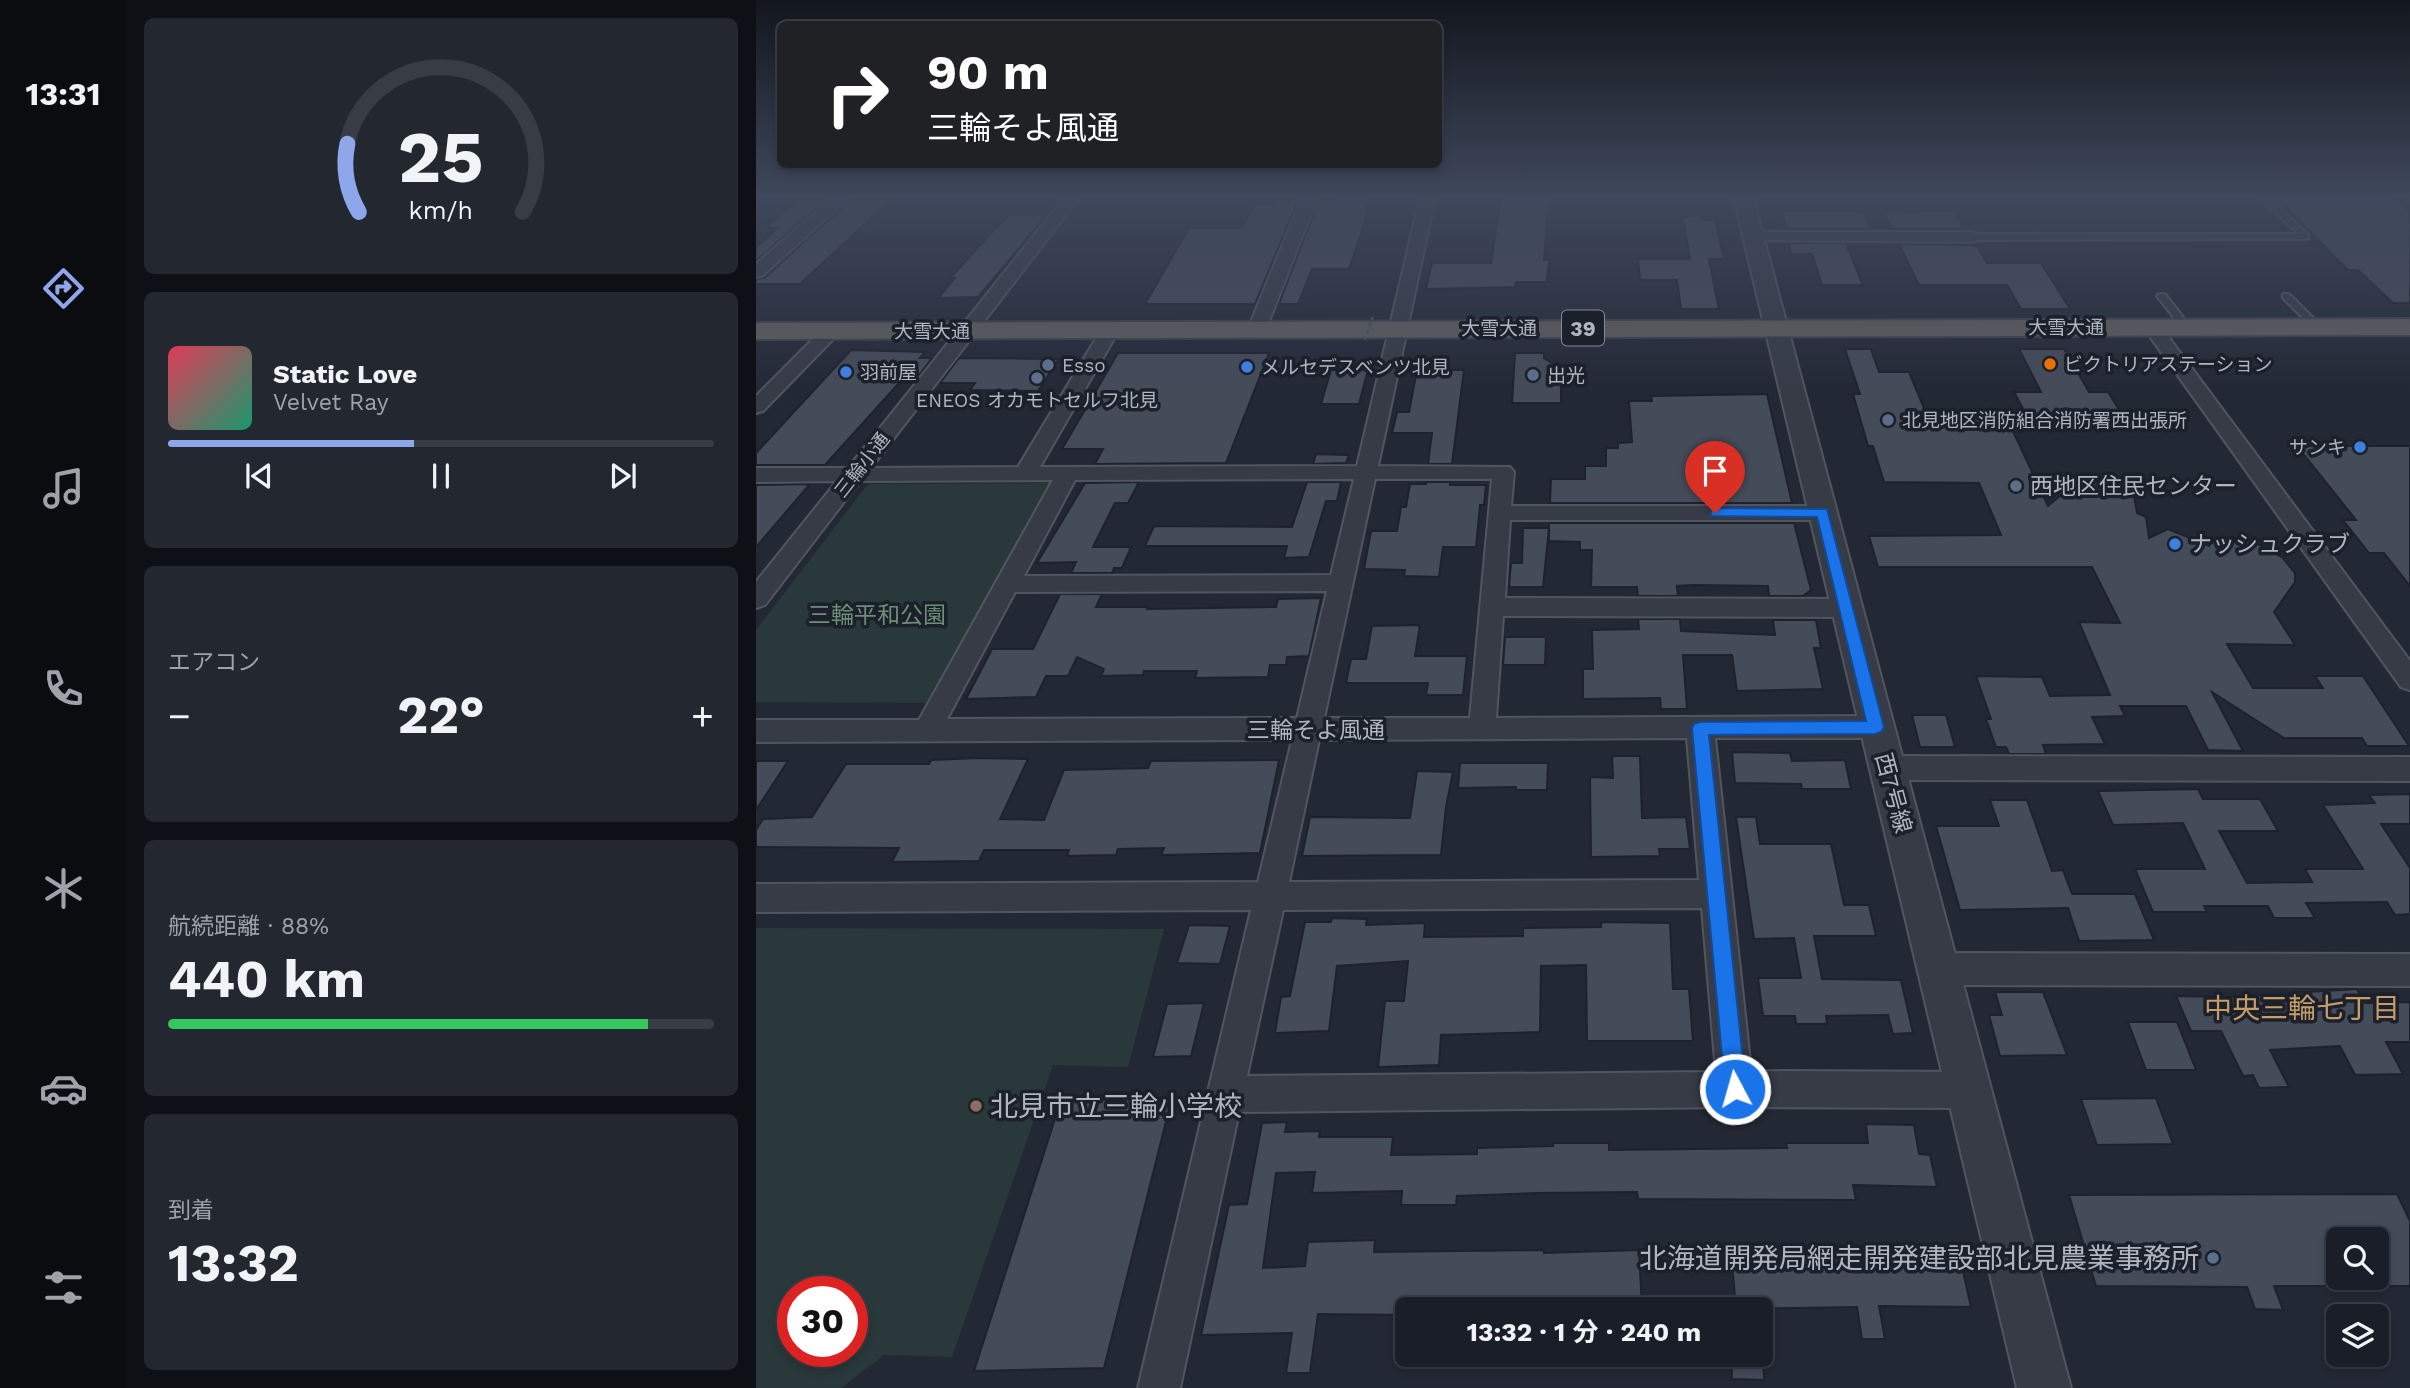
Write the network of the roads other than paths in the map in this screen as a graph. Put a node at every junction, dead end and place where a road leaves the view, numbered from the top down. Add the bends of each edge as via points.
1 (1021, 263) edge
2 (1284, 263) edge
3 (1406, 263) edge
4 (1759, 263) edge
5 (2162, 296) dead end
6 (2286, 296) dead end
7 (1386, 322) junction
8 (2152, 327) junction
9 (2186, 327) junction
10 (2317, 327) junction
11 (2410, 327) edge
12 (1775, 328) junction
13 (1257, 329) junction
14 (968, 330) junction
15 (1110, 330) junction
16 (756, 331) edge
17 (831, 331) junction
18 (756, 407) edge
19 (1068, 473) junction
20 (1365, 473) junction
21 (1025, 474) junction
22 (756, 475) edge
23 (855, 475) junction
24 (1501, 513) junction
25 (1822, 513) junction
26 (1341, 583) junction
27 (1009, 584) junction
28 (756, 599) edge
29 (1493, 607) junction
30 (1846, 608) junction
31 (2410, 680) edge
32 (1875, 727) junction
33 (1700, 728) junction
34 (928, 729) junction
35 (1482, 729) junction
36 (1308, 730) junction
37 (756, 731) edge
38 (1886, 768) junction
39 (2410, 769) edge
40 (1716, 894) junction
41 (756, 898) edge
42 (1268, 898) junction
43 (1938, 969) junction
44 (2410, 970) edge
45 (1735, 1089) junction
46 (1970, 1090) junction
47 (1228, 1094) junction
48 (1159, 1388) edge
49 (2044, 1388) edge

1 - 14 street, 三輪小通
2 - 13 street
3 - 7 street
4 - 12 street, 西7号線
5 - 9 lane
6 - 10 lane
7 - 12 highway, 大雪大通 / 39
7 - 13 highway, 大雪大通 / 39
7 - 20 street
8 - 9 highway, 大雪大通 / 39
8 - 12 highway, 大雪大通 / 39
8 - 31 street
9 - 10 highway, 大雪大通 / 39
10 - 11 highway, 大雪大通 / 39
12 - 25 street, 西7号線
13 - 15 highway, 大雪大通 / 39
14 - 15 highway, 大雪大通 / 39
14 - 17 highway, 大雪大通 / 39
14 - 23 street, 三輪小通
15 - 21 street
16 - 17 highway, 大雪大通 / 39
17 - 18 street
19 - 20 street
19 - 21 street
19 - 27 street
20 - 24 street via 1503,472
20 - 26 street
21 - 23 street
22 - 23 street
23 - 28 street, 三輪小通
24 - 25 street
24 - 29 street
25 - 30 street, 西7号線
26 - 27 street
26 - 36 street
27 - 34 street
29 - 30 street
29 - 35 street
30 - 32 street, 西7号線
32 - 33 street, 三輪そよ風通
32 - 38 street, 西7号線
33 - 35 street, 三輪そよ風通
33 - 40 street
34 - 36 street, 三輪そよ風通
34 - 37 street, 三輪そよ風通
35 - 36 street, 三輪そよ風通
36 - 42 street
38 - 39 street
38 - 43 street, 西7号線
40 - 42 street
40 - 45 street
41 - 42 street
42 - 47 street
43 - 44 street
43 - 46 street, 西7号線
45 - 46 street
45 - 47 street
46 - 49 street, 西7号線
47 - 48 street

